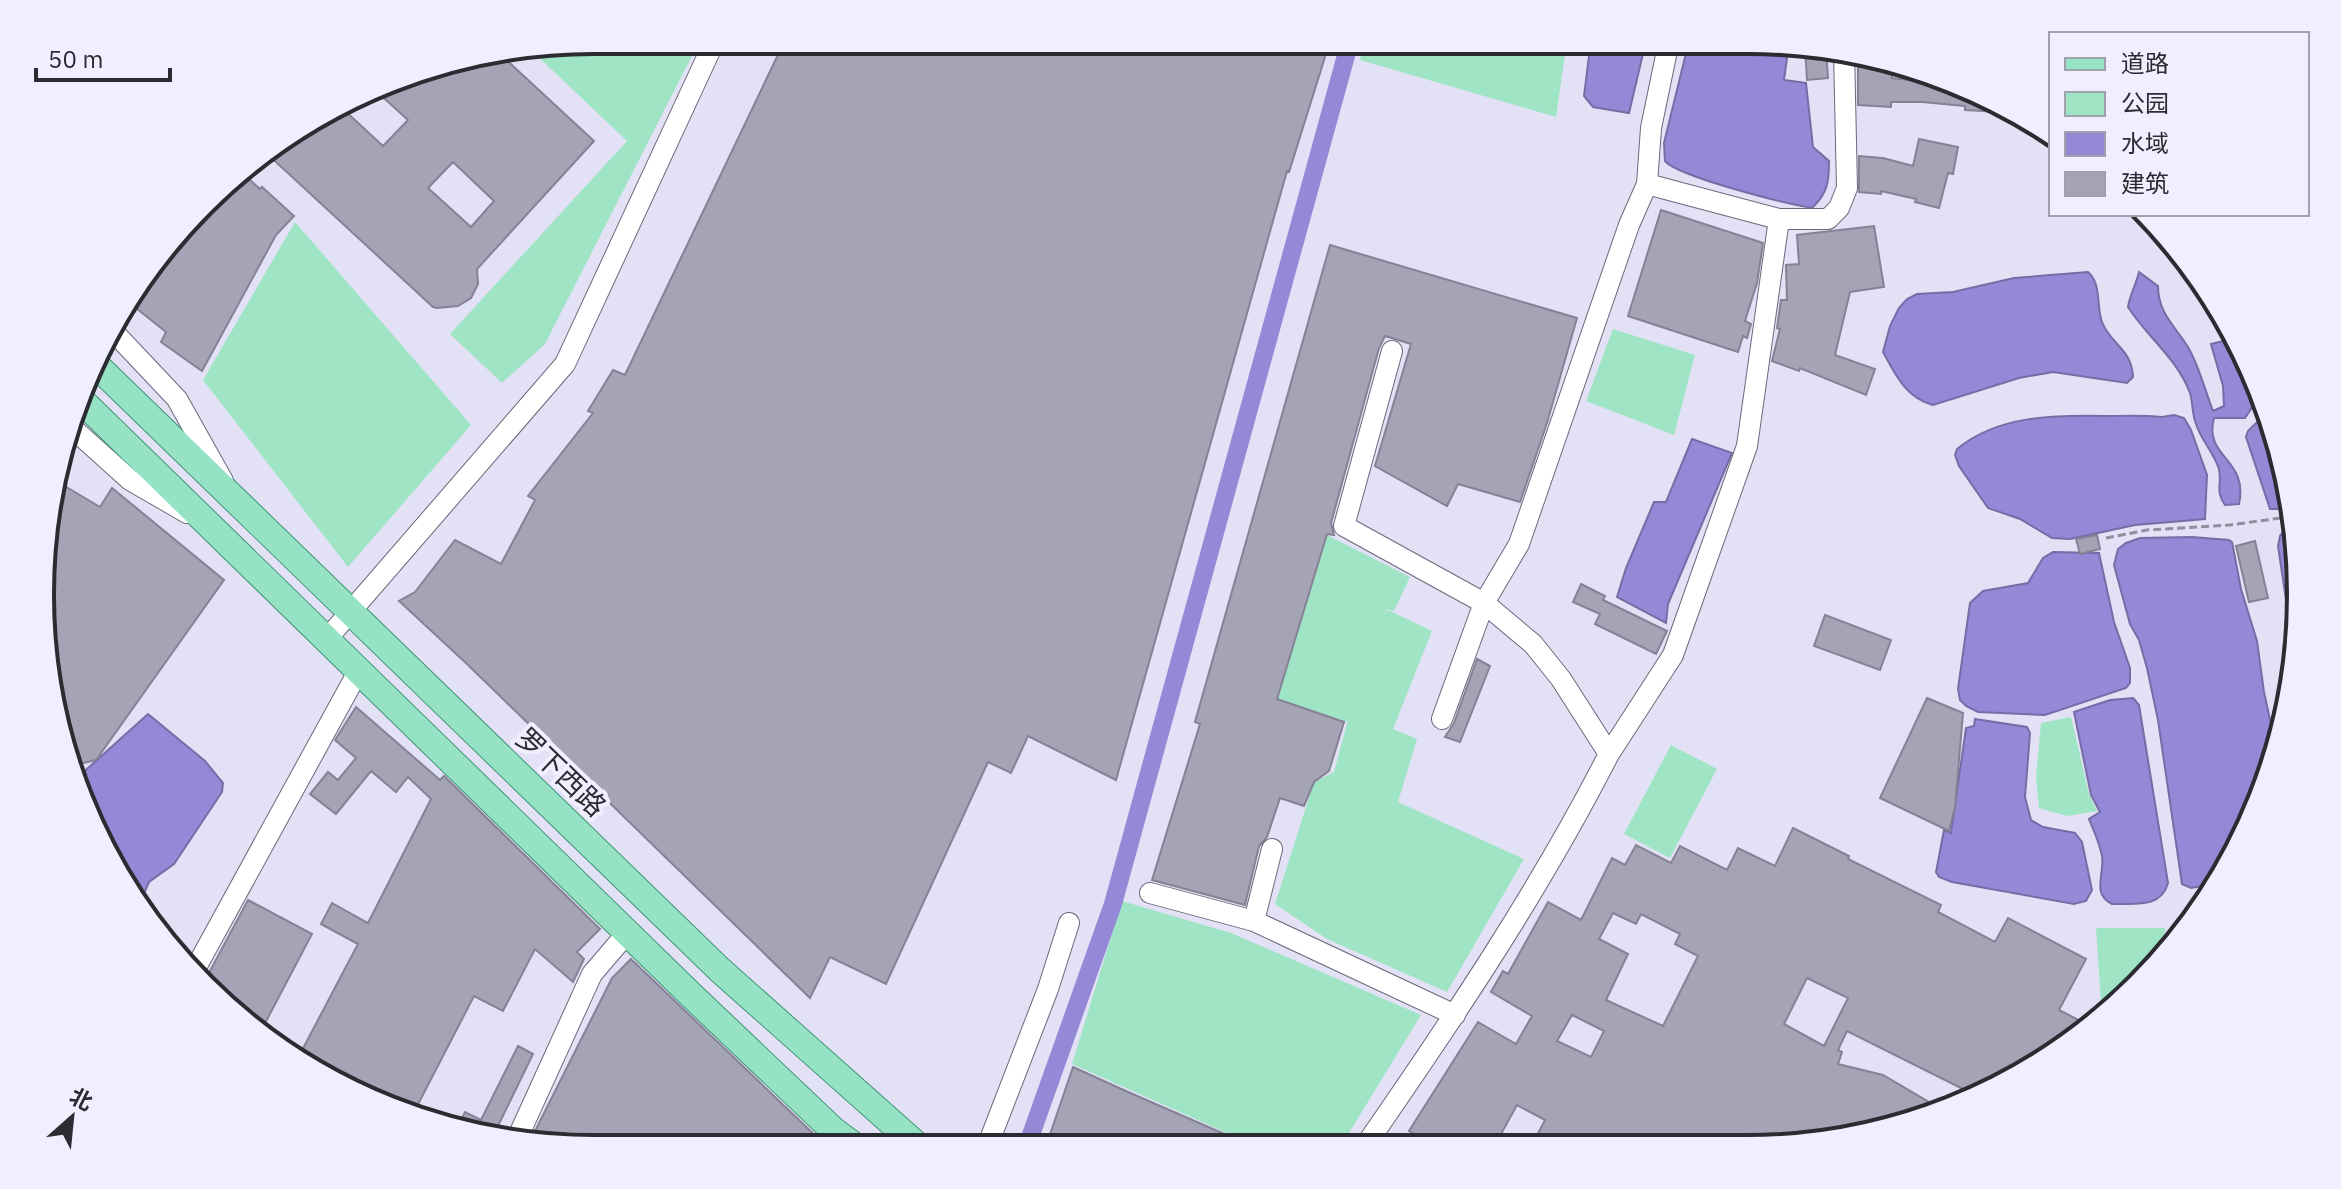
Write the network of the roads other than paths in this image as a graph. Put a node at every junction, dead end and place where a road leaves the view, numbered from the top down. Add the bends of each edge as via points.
1 (704, 54) edge
2 (1666, 54) edge
3 (1844, 63) edge
4 (1647, 184) junction
5 (1779, 219) junction
6 (119, 338) edge
7 (1392, 351) dead end
8 (103, 371) edge
9 (88, 407) edge
10 (79, 434) edge
11 (233, 499) junction
12 (210, 526) junction
13 (1484, 603) junction
14 (350, 612) junction
15 (326, 640) junction
16 (359, 670) junction
17 (1442, 719) dead end
18 (1609, 754) junction
19 (1272, 849) dead end
20 (1150, 893) dead end
21 (1254, 921) junction
22 (1069, 923) dead end
23 (628, 932) junction
24 (199, 963) edge
25 (1455, 1015) junction
26 (521, 1130) edge
27 (840, 1135) edge
28 (906, 1135) edge
29 (992, 1135) edge
30 (1373, 1135) edge

1 - 14 street via 565,364
2 - 4 street via 1651,128
3 - 5 street via 1847,188 1839,208 1828,219
4 - 5 street
4 - 13 street via 1519,544
5 - 18 street via 1747,446 1673,655
6 - 11 street via 177,399
7 - 13 street via 1344,526
8 - 11 main road, 罗下西路
9 - 12 main road
10 - 12 street via 130,480
11 - 14 main road, 罗下西路
12 - 15 main road
13 - 17 street
13 - 18 street via 1533,644
14 - 15 street
14 - 28 main road, 罗下西路 via 720,970
15 - 16 main road
16 - 23 main road
16 - 24 street
18 - 25 street via 1574,823
19 - 21 street
20 - 21 street
21 - 25 street
22 - 29 street
23 - 26 street via 592,974
23 - 27 main road
25 - 30 street

